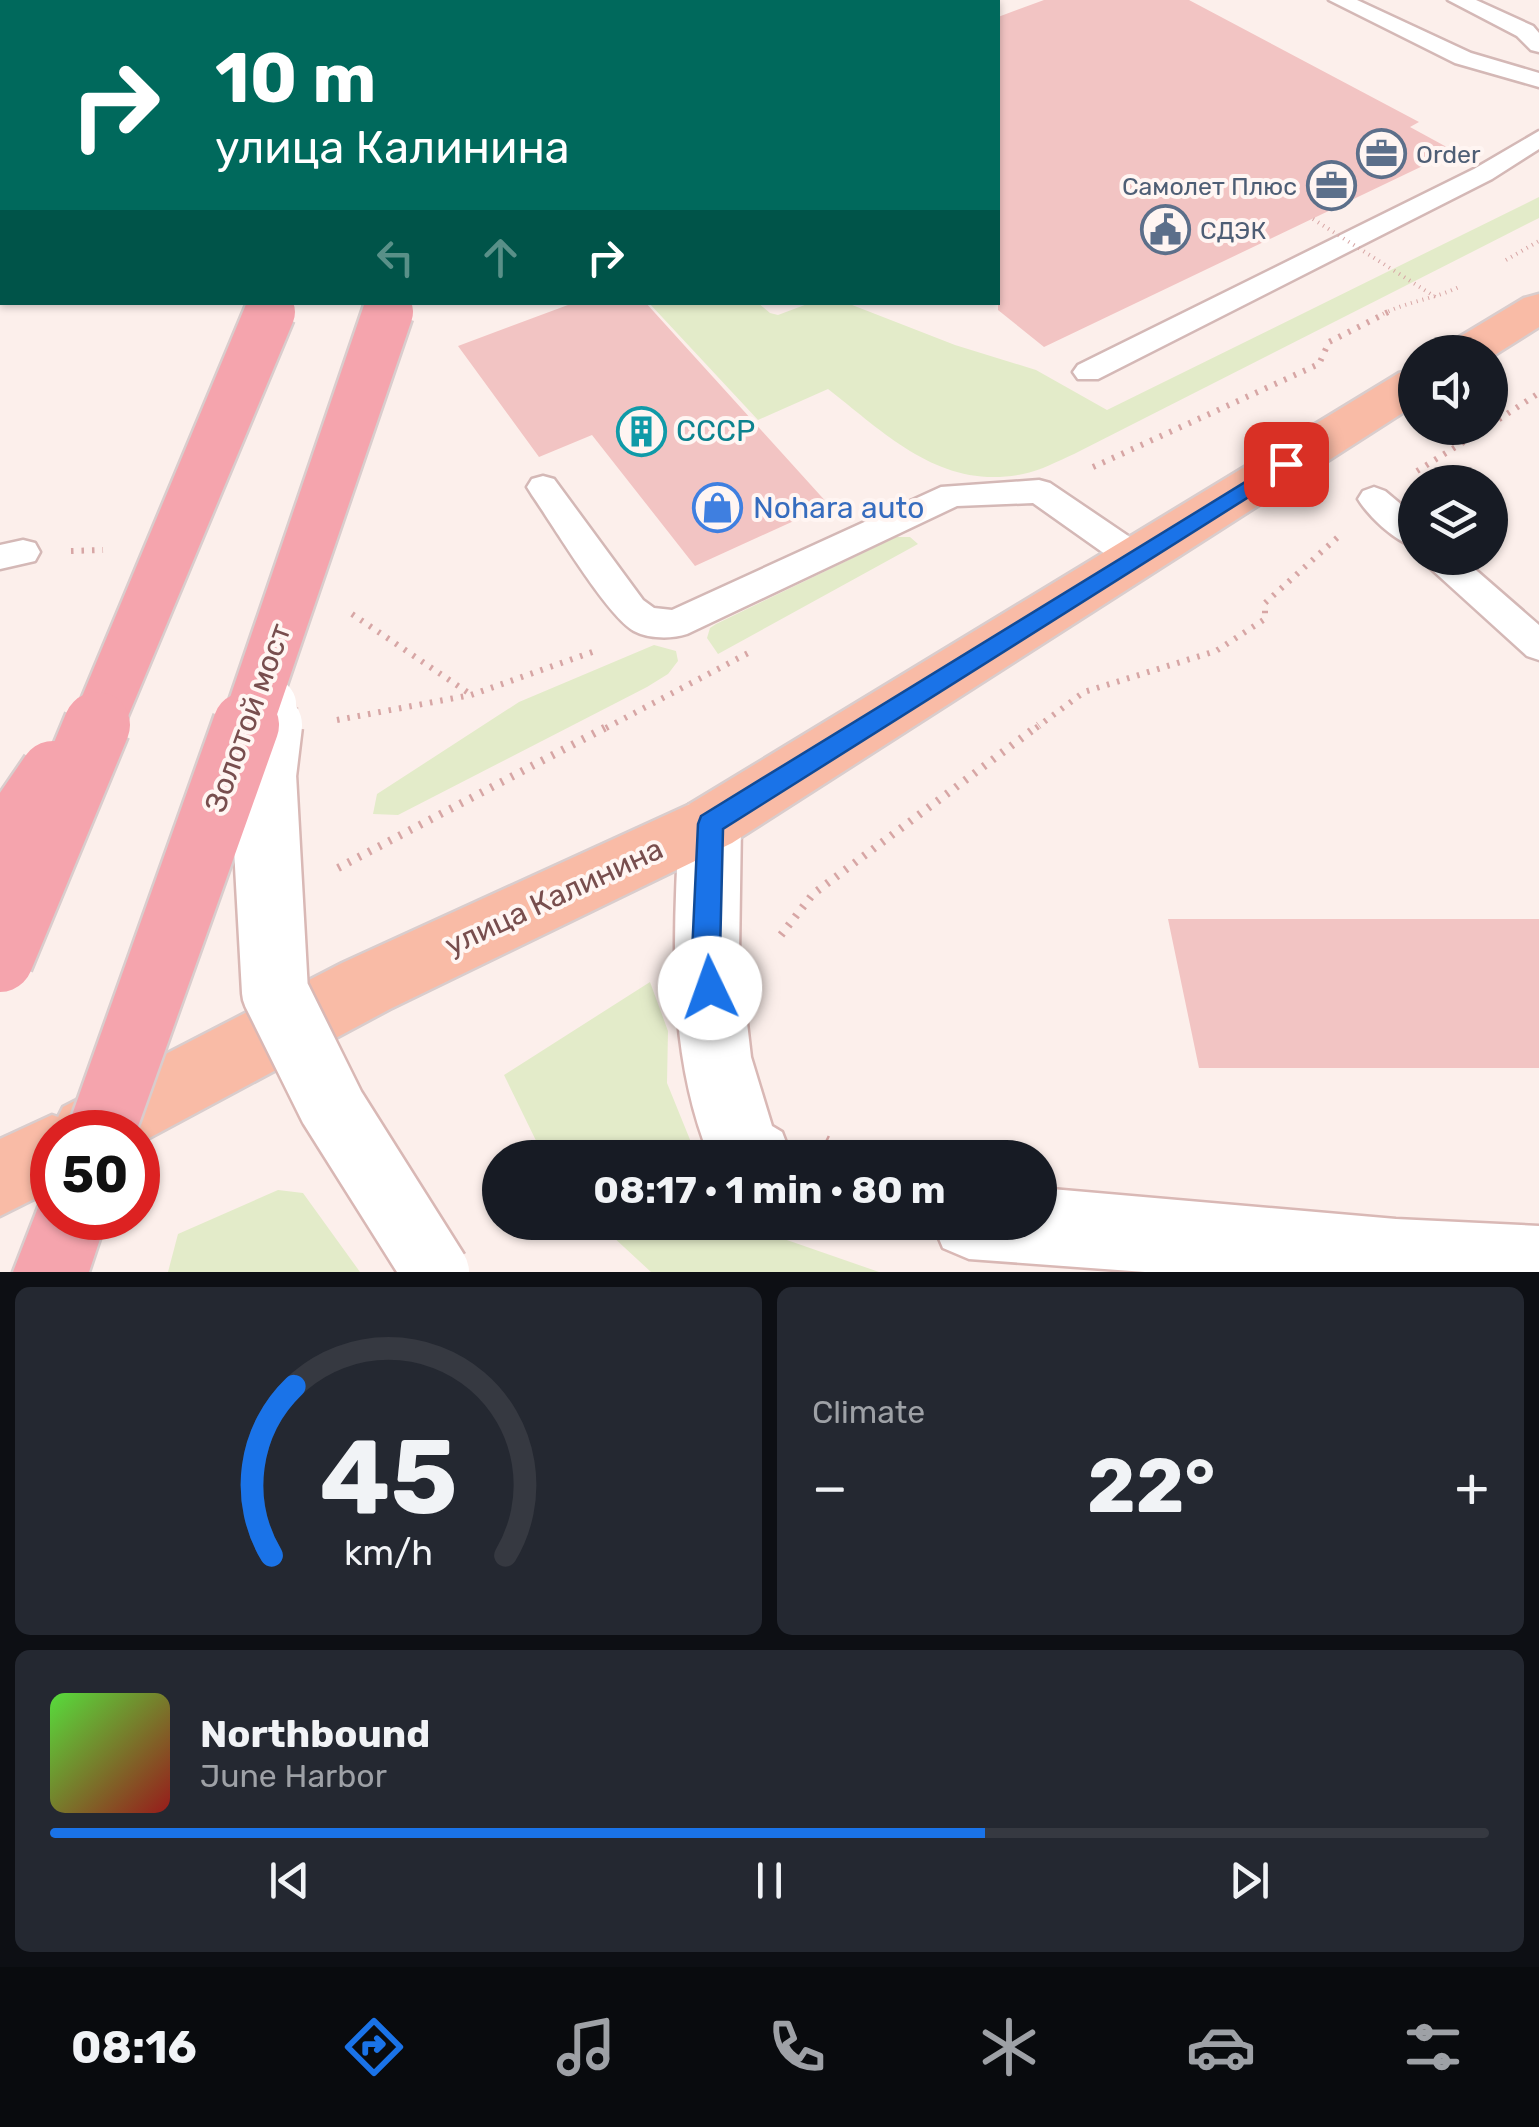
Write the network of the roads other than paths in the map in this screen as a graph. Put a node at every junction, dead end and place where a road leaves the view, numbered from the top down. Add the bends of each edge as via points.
1 (1340, 0) edge
2 (1459, 0) edge
3 (1539, 45) edge
4 (1539, 80) edge
5 (1539, 138) edge
6 (273, 305) edge
7 (389, 305) edge
8 (1539, 308) edge
9 (1495, 335) edge
10 (1088, 372) dead end
11 (1398, 394) edge
12 (543, 487) dead end
13 (1374, 499) road end
14 (1398, 519) edge
15 (1134, 557) junction
16 (1460, 575) edge
17 (138, 636) junction
18 (278, 637) junction
19 (1539, 646) edge
20 (710, 824) junction
21 (0, 851) edge
22 (0, 959) edge
23 (108, 1110) edge
24 (130, 1110) edge
25 (740, 1140) edge
26 (30, 1163) edge
27 (0, 1179) edge
28 (1057, 1227) edge
29 (62, 1240) edge
30 (1539, 1264) edge
31 (1437, 1268) edge
32 (51, 1272) edge
33 (436, 1272) edge

1 - 4 lane via 1463,58
2 - 3 lane via 1526,31
5 - 10 lane via 1483,174
6 - 17 highway, bridge
7 - 18 highway, Золотой мост, bridge
8 - 9 main road
11 - 15 main road, улица Калинина
12 - 15 lane via 646,621 675,624 963,494 1039,492
13 - 14 lane
15 - 20 main road, улица Калинина
16 - 19 lane
17 - 21 highway, bridge
17 - 22 highway, bridge
18 - 23 highway, Золотой мост, bridge
18 - 33 main road, bridge via 263,775 275,992 332,1107
20 - 24 main road, улица Калинина via 366,986
20 - 25 main road via 706,954 716,1057
26 - 27 main road
28 - 31 main road
29 - 32 highway
30 - 31 main road

